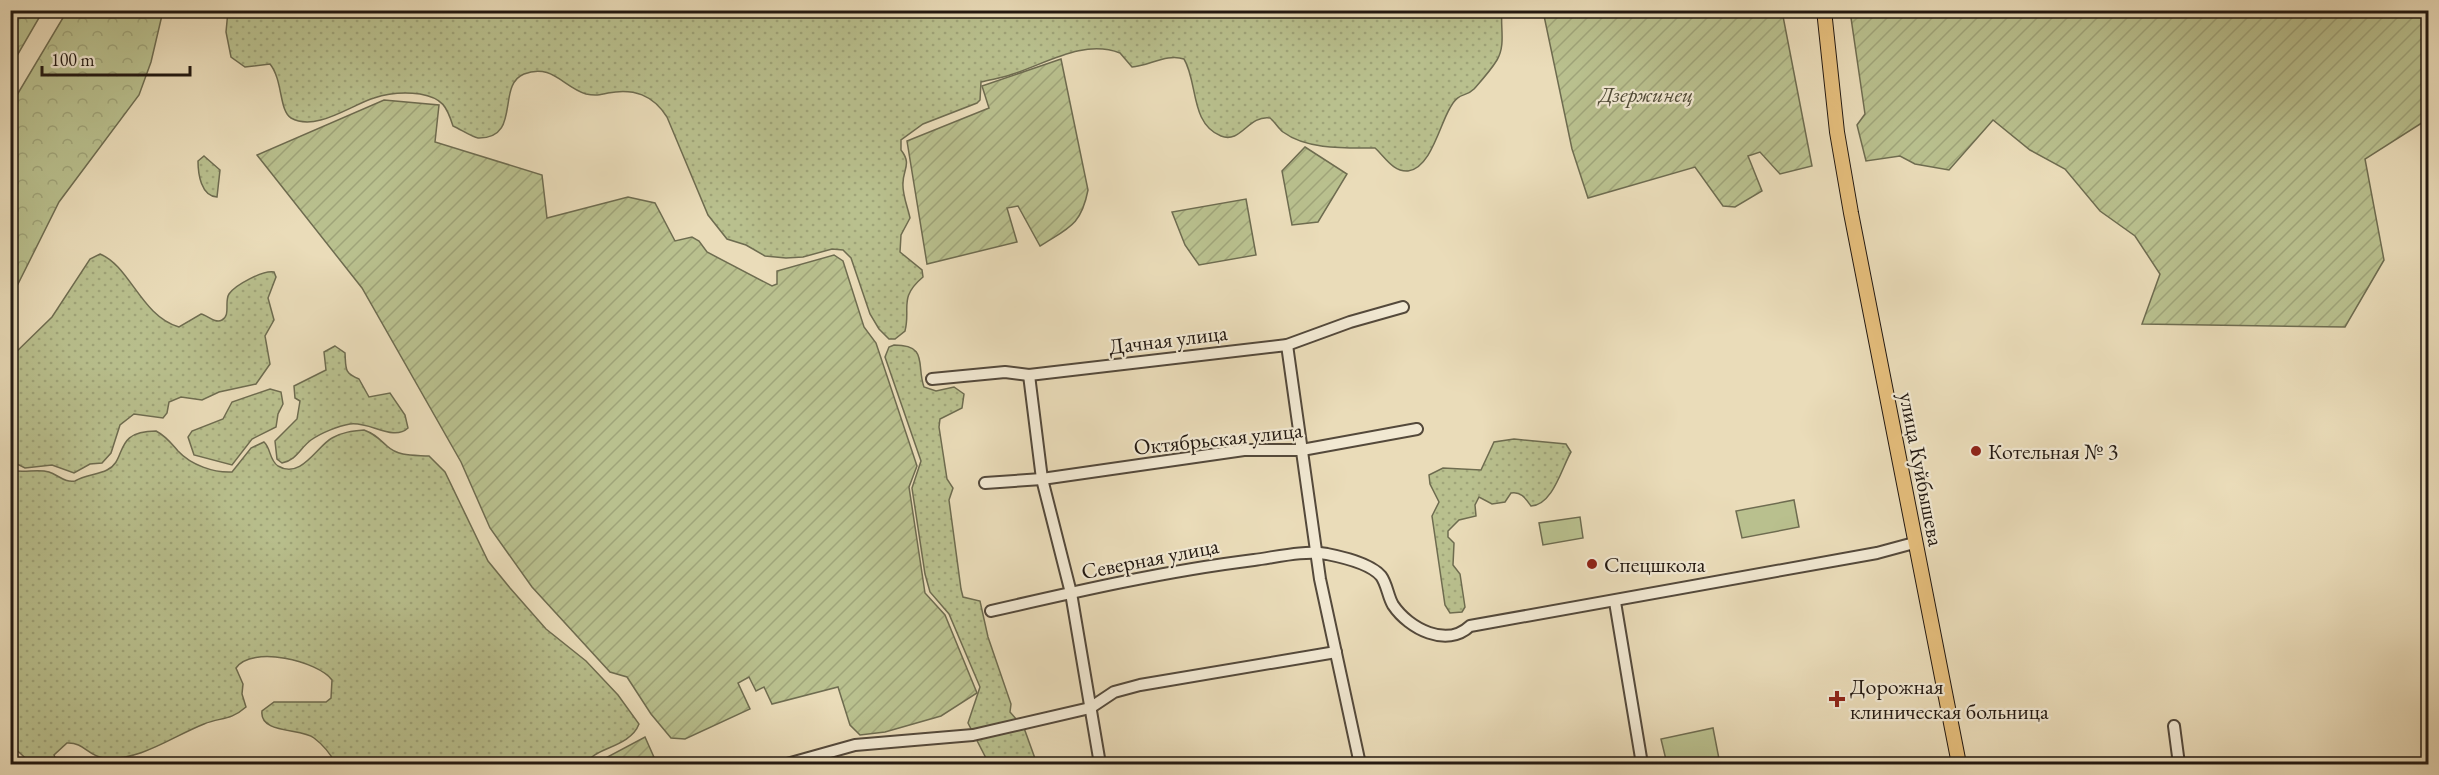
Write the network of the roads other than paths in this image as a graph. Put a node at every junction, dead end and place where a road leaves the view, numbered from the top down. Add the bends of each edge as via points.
1 (1824, 10) edge
2 (1402, 307) dead end
3 (1287, 345) junction
4 (1029, 375) junction
5 (932, 379) dead end
6 (1417, 429) dead end
7 (1302, 450) junction
8 (1042, 479) junction
9 (985, 483) dead end
10 (1914, 543) junction
11 (1318, 553) junction
12 (1071, 593) junction
13 (1615, 602) junction
14 (991, 611) dead end
15 (1336, 652) junction
16 (1090, 708) junction
17 (2174, 726) dead end
18 (1360, 764) edge
19 (787, 765) edge
20 (1100, 765) edge
21 (1347, 765) edge
22 (1642, 765) edge
23 (1959, 765) edge
24 (2179, 765) edge

1 - 10 main road, улица Куйбышева via 1846,181
2 - 3 street, Дачная улица
3 - 4 street, Дачная улица
3 - 7 street
4 - 5 street, Дачная улица via 1005,372
4 - 8 street
6 - 7 street, Октябрьская улица
7 - 8 street, Октябрьская улица via 1244,450
7 - 11 street
8 - 9 street, Октябрьская улица
8 - 12 street
10 - 13 street
10 - 23 main road, улица Куйбышева
11 - 12 street, Северная улица via 1194,567
11 - 13 street via 1368,566 1380,576 1393,605 1410,624 1438,635 1452,637 1470,626
11 - 15 street
12 - 14 street, Северная улица
12 - 16 street
13 - 22 street
15 - 16 street via 1140,685 1114,692
15 - 18 street
16 - 19 street via 965,736 855,745
16 - 20 street
17 - 24 street
18 - 21 street

